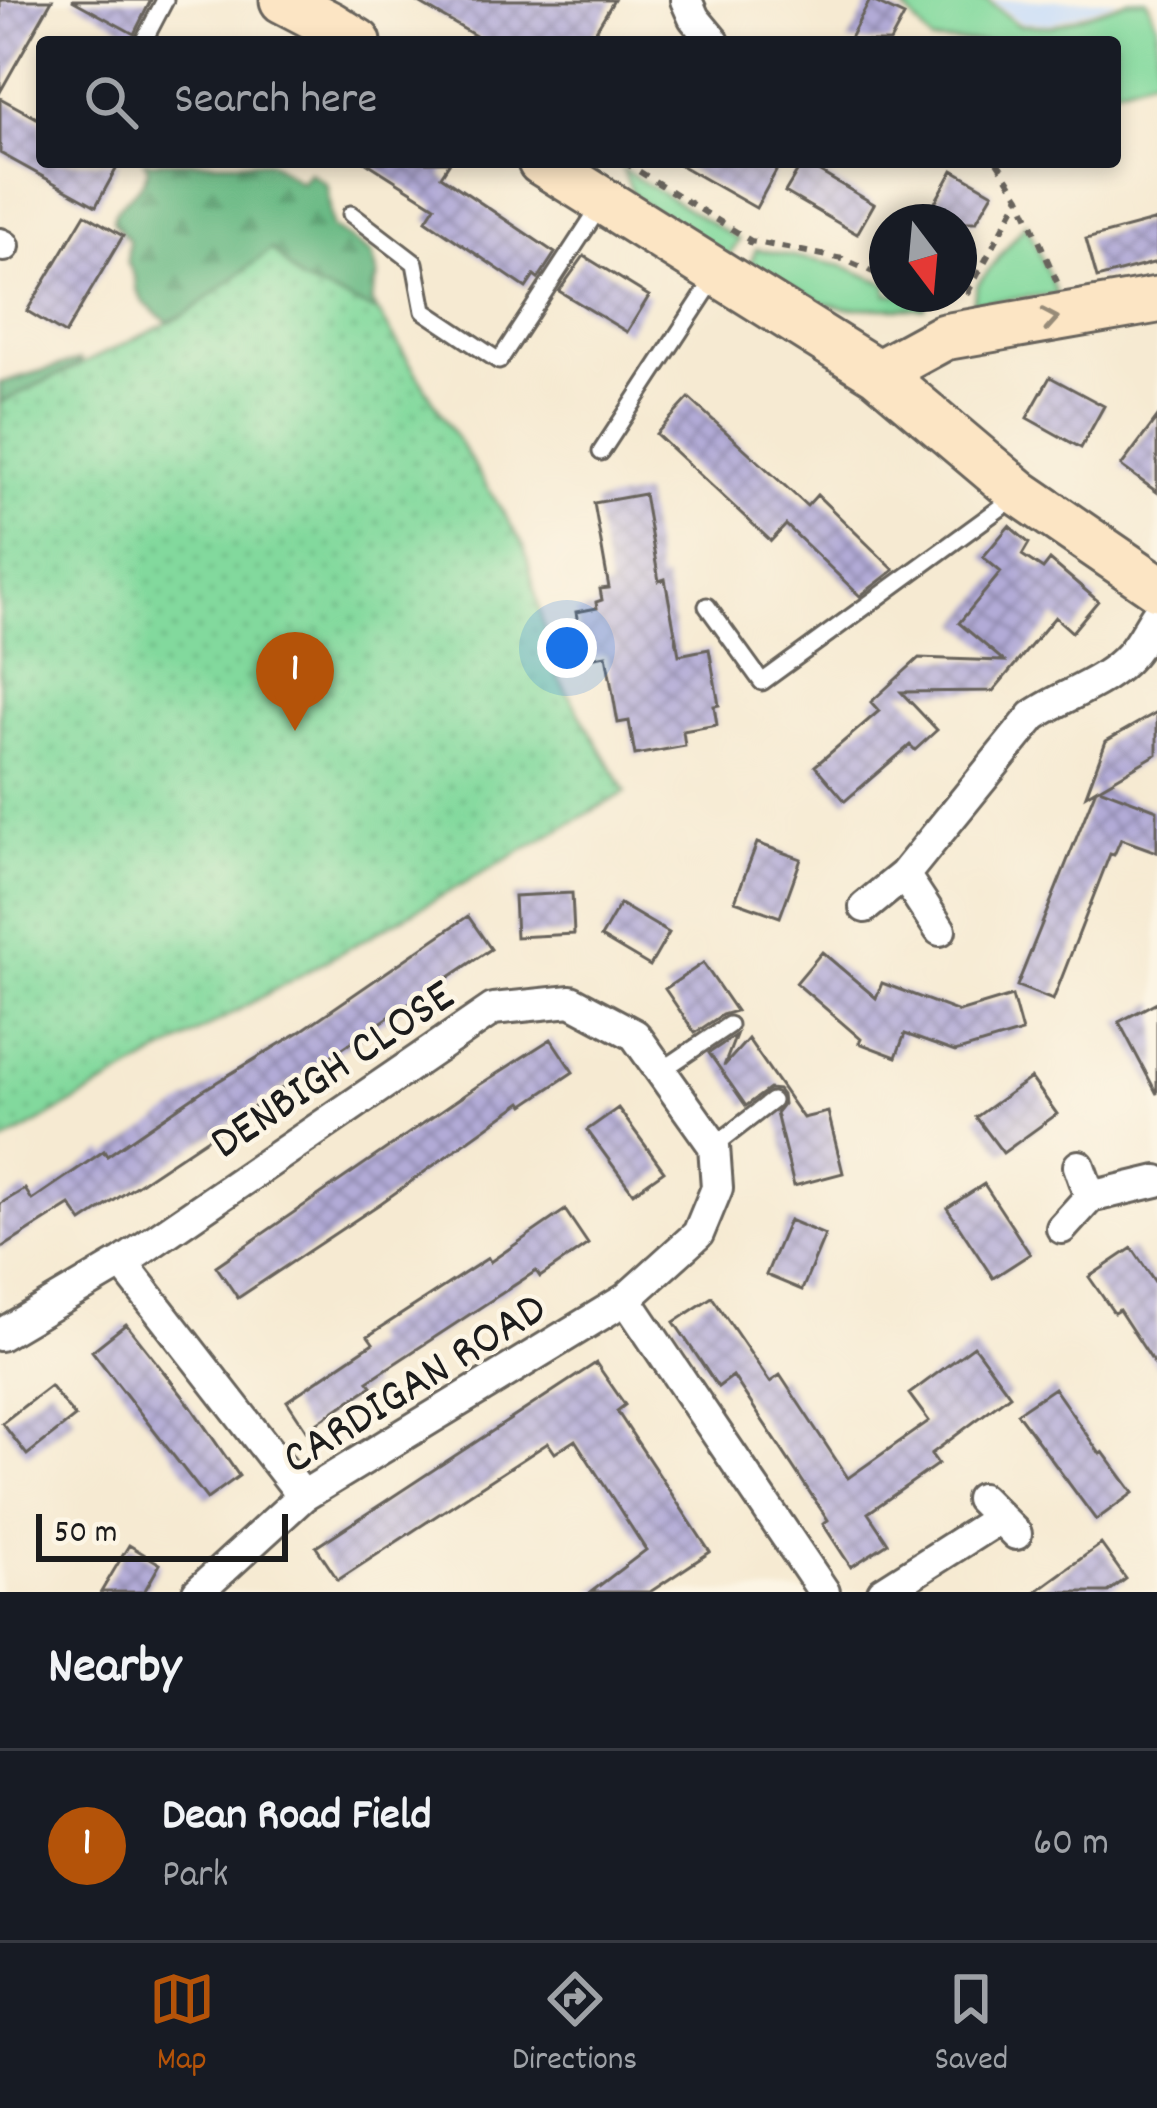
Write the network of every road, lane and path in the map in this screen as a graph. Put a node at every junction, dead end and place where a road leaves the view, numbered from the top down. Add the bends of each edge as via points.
1 (165, 0) edge
2 (283, 0) edge
3 (686, 0) edge
4 (345, 22) edge
5 (146, 36) edge
6 (709, 36) edge
7 (550, 168) edge
8 (634, 168) edge
9 (1001, 168) edge
10 (1020, 197) junction
11 (602, 202) junction
12 (351, 214) dead end
13 (751, 241) junction
14 (869, 270) edge
15 (718, 273) junction
16 (1157, 300) edge
17 (1071, 315) junction
18 (944, 337) junction
19 (878, 373) junction
20 (601, 452) dead end
21 (1020, 494) junction
22 (1157, 587) edge
23 (707, 606) dead end
24 (1157, 614) edge
25 (904, 875) junction
26 (865, 908) dead end
27 (940, 930) dead end
28 (729, 1025) dead end
29 (661, 1071) junction
30 (772, 1101) dead end
31 (714, 1146) junction
32 (1078, 1166) dead end
33 (1157, 1181) edge
34 (1090, 1197) junction
35 (1062, 1228) dead end
36 (122, 1263) junction
37 (626, 1300) junction
38 (2, 1328) edge
39 (303, 1496) junction
40 (998, 1517) dead end
41 (198, 1592) edge
42 (824, 1592) edge
43 (883, 1592) edge

1 - 5 lane
2 - 4 main road
3 - 6 street
7 - 11 main road
8 - 13 path
9 - 10 path
10 - 17 path
10 - 18 path
11 - 12 lane via 499,361 424,310 415,263
11 - 15 main road
13 - 14 path
13 - 15 path
15 - 19 main road
15 - 20 lane
16 - 17 main road
18 -> 17 main road
18 - 19 main road
19 - 21 main road
21 - 22 main road
21 - 23 lane via 762,682
24 - 25 street via 1130,656 1033,716
25 - 26 street
25 - 27 street
28 - 29 lane
29 - 31 street, DENBIGH CLOSE
29 - 36 street, DENBIGH CLOSE via 635,1035 571,1001 493,1009
30 - 31 lane
31 - 37 street via 717,1188 698,1234
32 - 34 street
33 - 34 street
34 - 35 street
36 - 38 street, DENBIGH CLOSE
36 - 39 street
37 - 39 street, CARDIGAN ROAD
37 - 42 street
39 - 41 street, CARDIGAN ROAD
40 - 43 street

